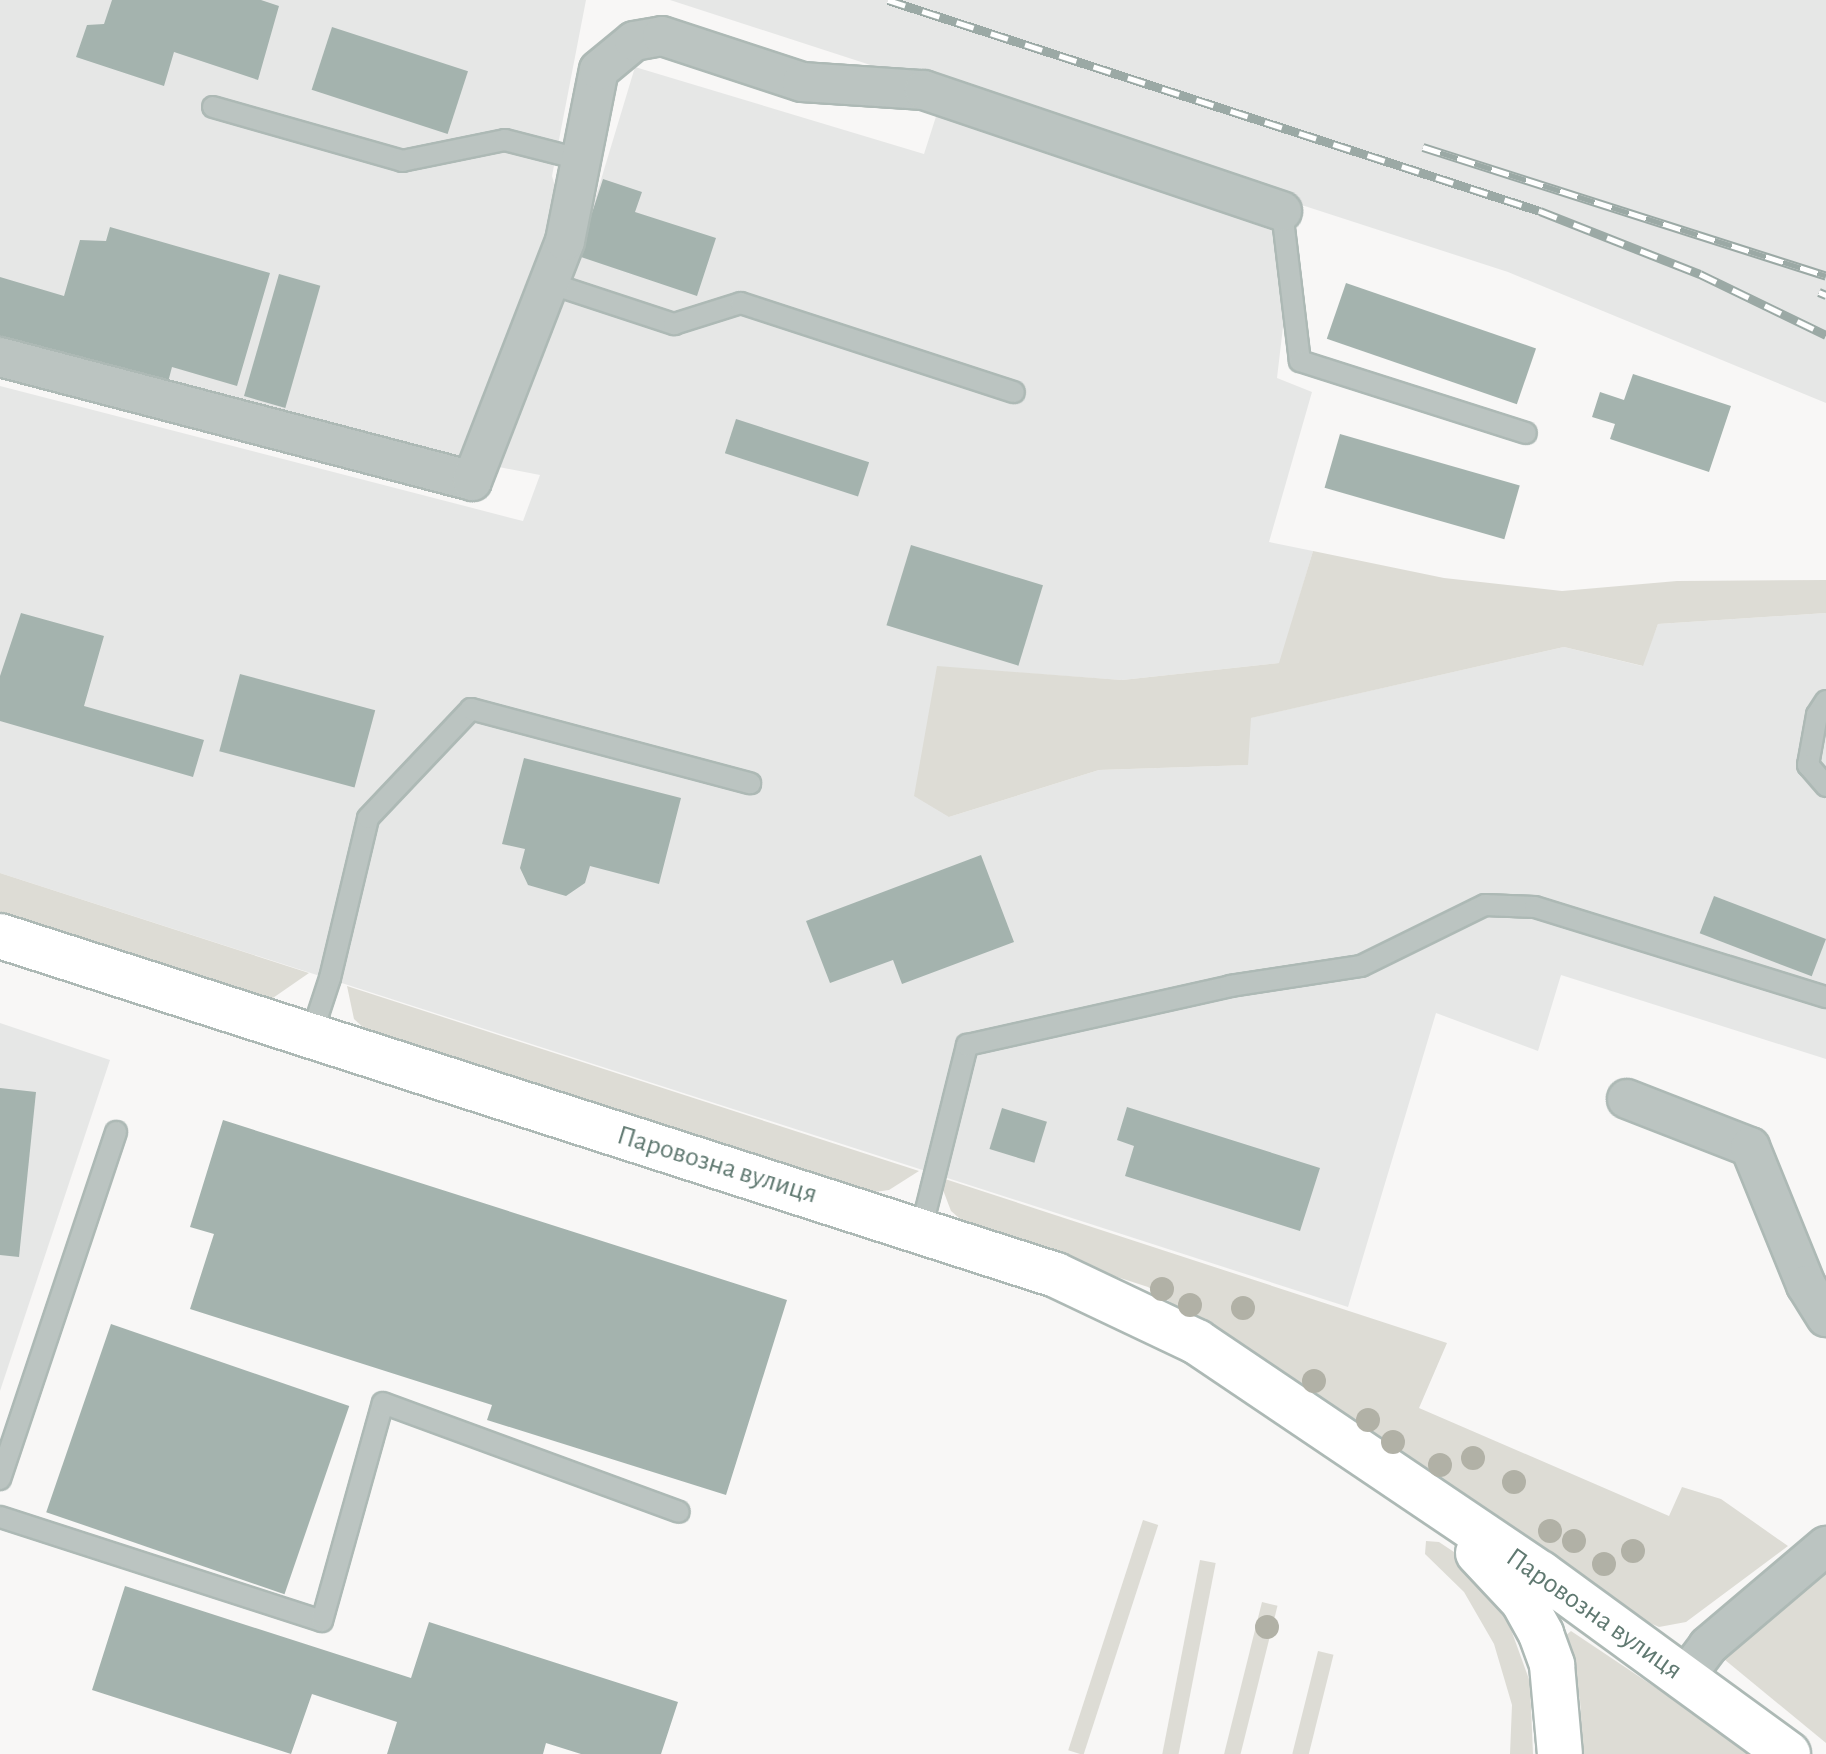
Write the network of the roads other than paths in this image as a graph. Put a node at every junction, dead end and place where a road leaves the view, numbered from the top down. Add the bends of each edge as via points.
1 (213, 107) dead end
2 (579, 159) junction
3 (1282, 211) joint
4 (549, 283) junction
5 (0, 357) edge
6 (1014, 392) dead end
7 (1526, 433) dead end
8 (1826, 701) edge
9 (750, 783) dead end
10 (1826, 786) edge
11 (0, 936) edge
12 (1826, 997) edge
13 (310, 1039) junction
14 (1627, 1099) dead end
15 (116, 1132) dead end
16 (921, 1230) junction
17 (1826, 1317) edge
18 (0, 1479) edge
19 (1395, 1480) junction
20 (679, 1512) dead end
21 (0, 1517) edge
22 (1826, 1546) edge
23 (1685, 1677) junction
24 (1560, 1754) edge
25 (1788, 1754) edge

1 - 2 lane via 402,161 505,140
2 - 3 street via 599,70 634,41 662,36 802,82 924,90
2 - 4 street via 565,241
3 - 7 lane via 1300,361
4 - 5 street via 472,481
4 - 6 lane via 674,324 741,303
8 - 10 lane via 1817,715 1808,765
9 - 13 lane via 471,709 368,818
11 - 13 main road, Паровозна вулиця
12 - 16 lane via 1535,907 1485,905 1361,966 1230,986 967,1045
13 - 16 main road, Паровозна вулиця
14 - 17 street via 1750,1147 1806,1285
15 - 18 lane
16 - 19 main road, Паровозна вулиця via 1056,1275 1197,1342
19 - 23 main road, Паровозна вулиця via 1540,1573
19 - 24 main road, Паровозна вулиця via 1472,1547 1523,1601 1552,1665
20 - 21 lane via 383,1403 322,1621
22 - 23 street via 1708,1646
23 - 25 main road, Паровозна вулиця

